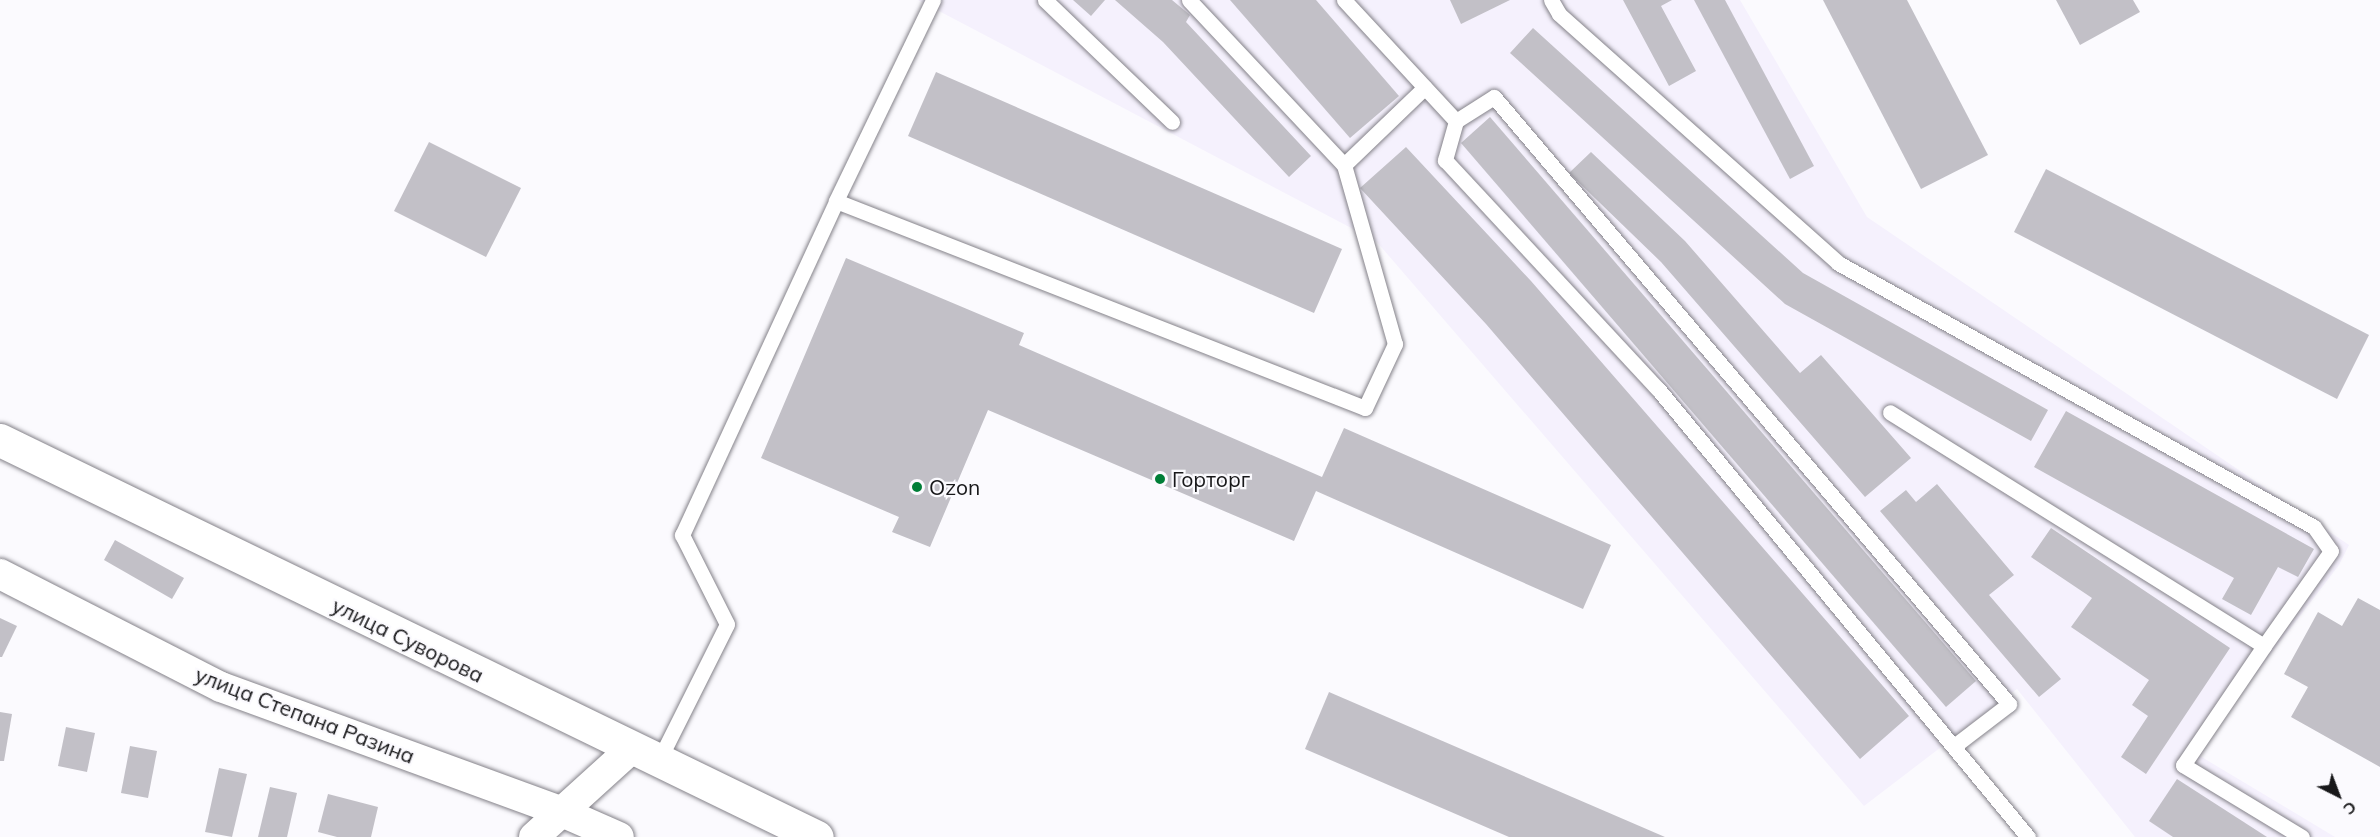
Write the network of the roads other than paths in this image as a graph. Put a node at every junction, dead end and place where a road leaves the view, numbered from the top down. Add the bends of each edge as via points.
1 (933, 0) edge
2 (1045, 0) edge
3 (1189, 0) edge
4 (1344, 0) edge
5 (1551, 0) edge
6 (1425, 87) junction
7 (1456, 121) junction
8 (1172, 122) dead end
9 (1344, 165) junction
10 (836, 201) junction
11 (1890, 412) dead end
12 (0, 440) edge
13 (0, 574) edge
14 (2264, 646) junction
15 (1954, 746) junction
16 (645, 755) junction
17 (562, 812) junction
18 (534, 837) edge
19 (619, 837) edge
20 (817, 837) edge
21 (2028, 837) edge
22 (2302, 837) edge

1 - 10 lane
2 - 8 lane
3 - 9 lane
4 - 6 lane
5 - 14 lane via 1559,14 1838,263 2314,527 2331,551
6 - 7 lane
6 - 9 lane
7 - 15 lane via 1445,160 1658,389
7 - 15 lane via 1494,97 2009,704
9 - 10 lane via 1395,344 1365,408
10 - 16 lane via 682,535 727,624
11 - 14 lane
12 - 16 main road, улица Суворова
13 - 17 street, улица Степана Разина via 221,687
14 - 22 lane via 2183,765
15 - 21 lane
16 - 17 street
16 - 20 main road, улица Суворова
17 - 18 street
17 - 19 street, улица Степана Разина

